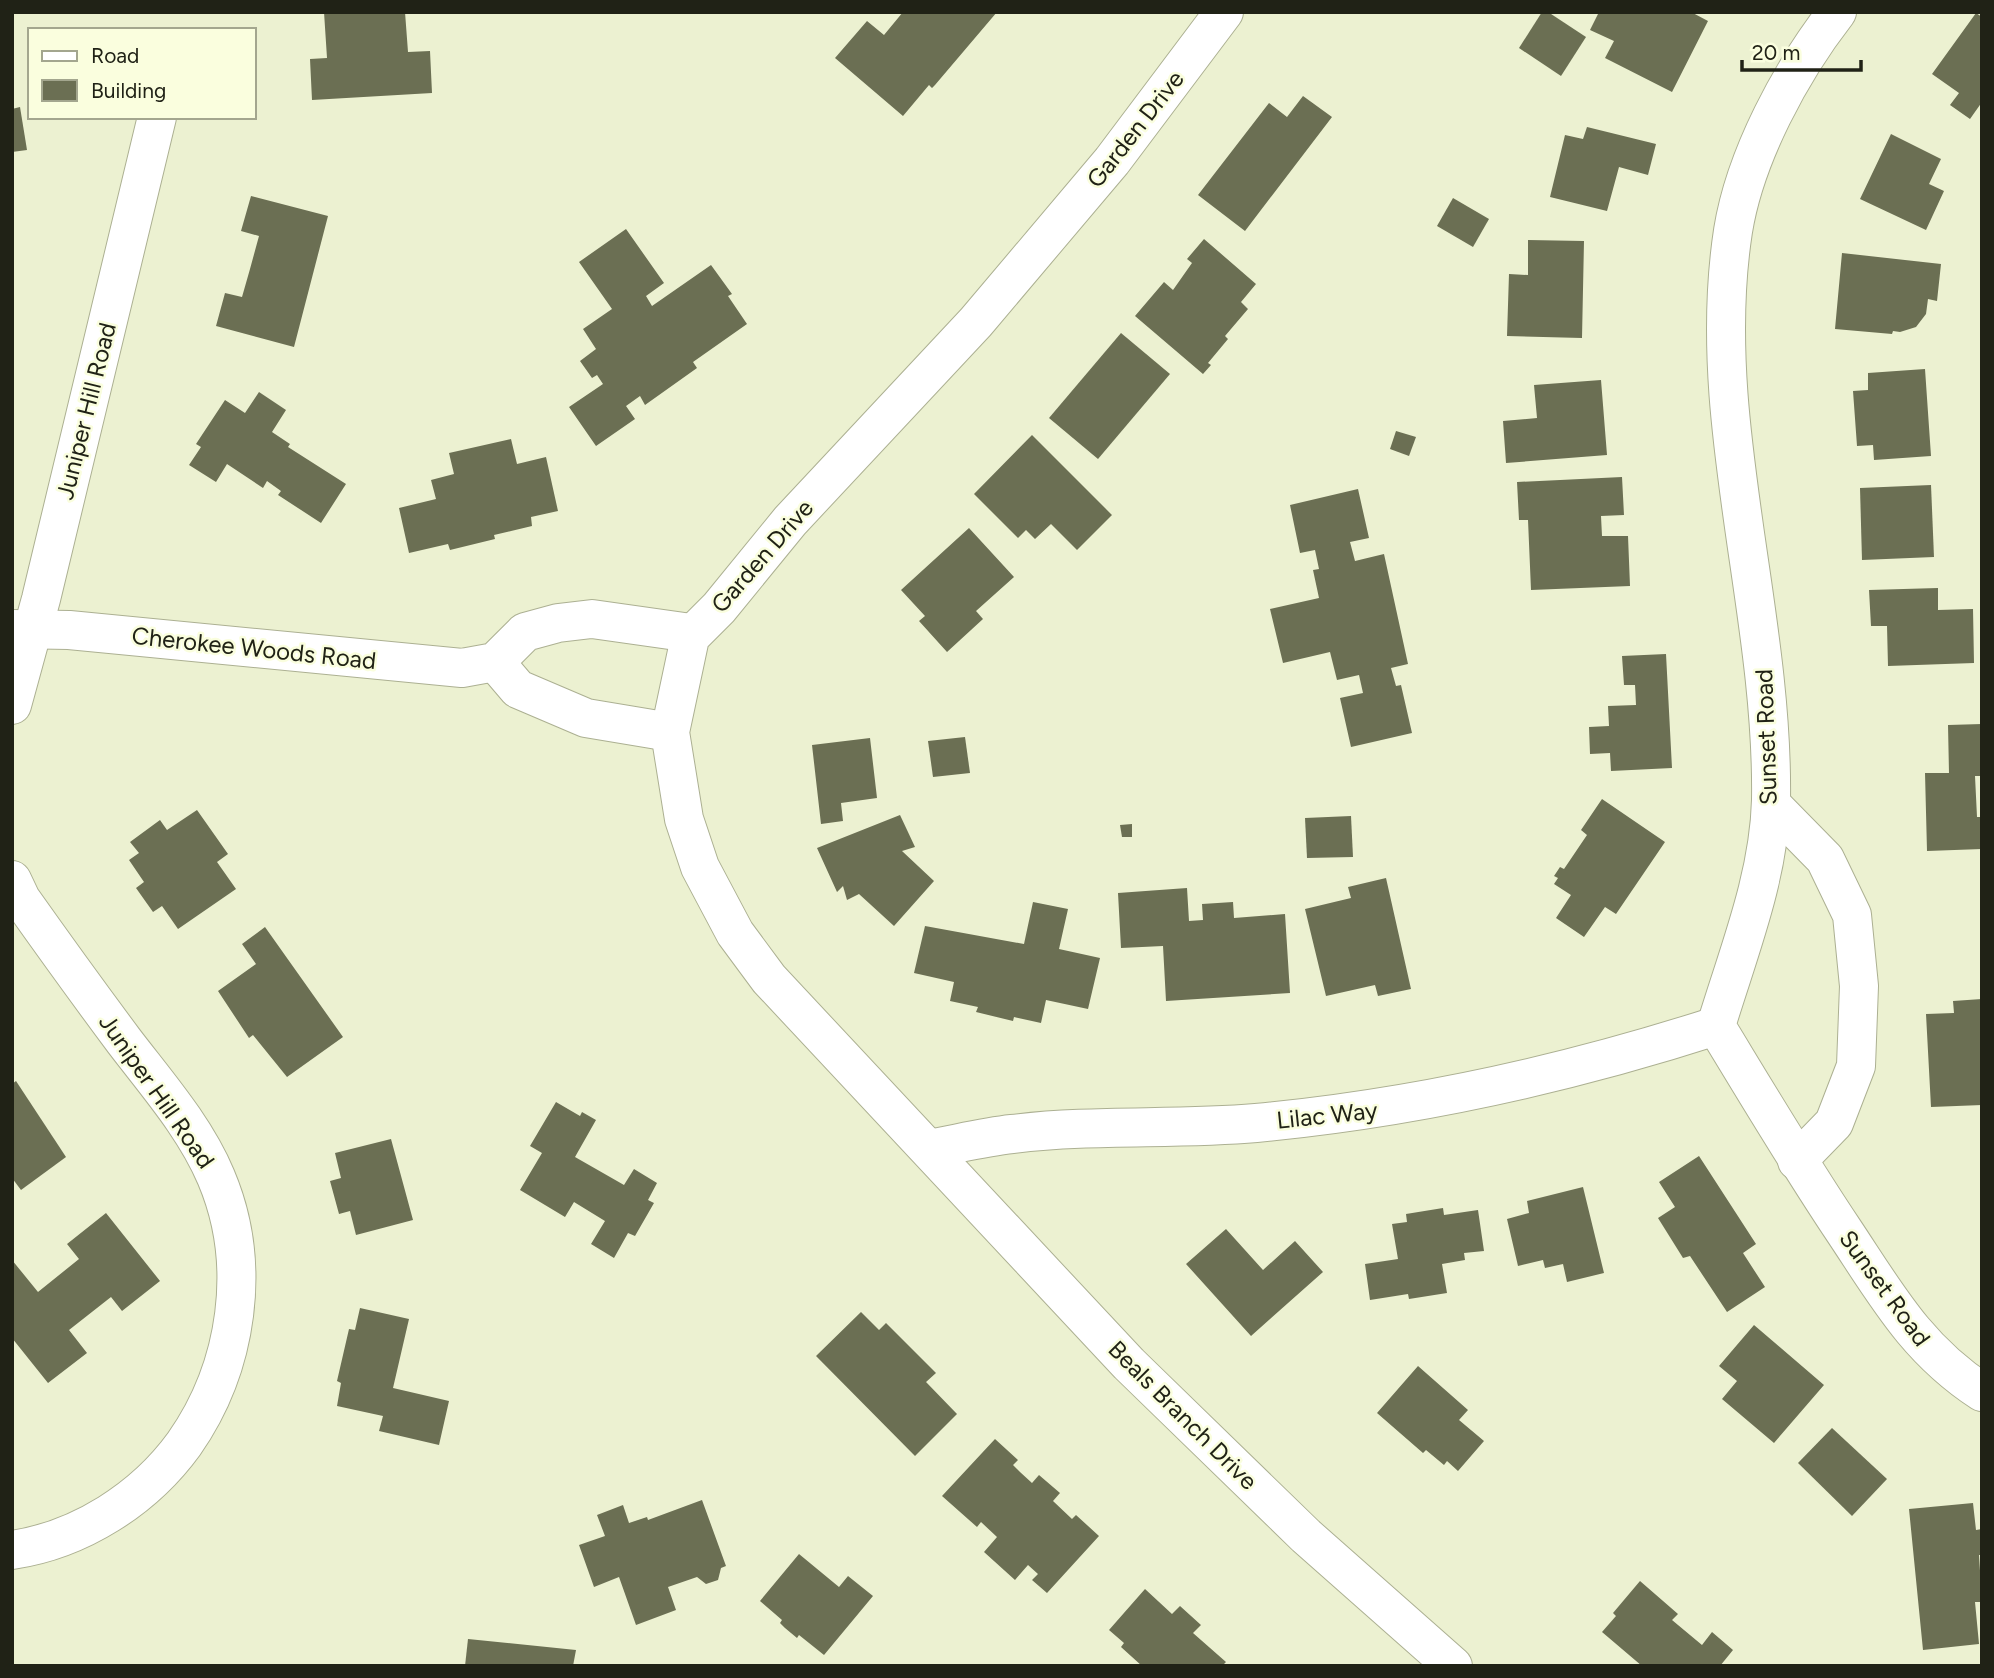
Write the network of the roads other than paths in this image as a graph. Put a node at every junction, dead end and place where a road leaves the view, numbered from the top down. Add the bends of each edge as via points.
1 (1224, 12) edge
2 (1837, 12) edge
3 (156, 119) edge
4 (22, 629) edge
5 (691, 634) junction
6 (495, 662) junction
7 (12, 705) edge
8 (670, 732) junction
9 (1770, 804) junction
10 (12, 880) edge
11 (1716, 1026) junction
12 (929, 1149) junction
13 (1797, 1161) junction
14 (1982, 1392) edge
15 (12, 1550) edge
16 (1453, 1666) edge

1 - 5 street, Garden Drive via 1112,161 993,302
2 - 9 street, Sunset Road via 1786,90 1755,156 1734,228 1726,299 1727,380 1767,694
3 - 4 street, Juniper Hill Road
4 - 6 street, Cherokee Woods Road via 461,668
4 - 7 street, Juniper Hill Road
5 - 6 street via 592,619 558,623 525,632
5 - 8 street, Garden Drive
6 - 8 street via 518,690 586,718
8 - 12 street, Garden Drive via 684,819 700,867 735,933 769,979
9 - 11 street, Sunset Road via 1760,884
9 - 13 street via 1825,859 1852,915 1859,986 1856,1066 1834,1123
10 - 15 street, Juniper Hill Road via 205,1156 226,1206 237,1284 223,1366 197,1425 175,1455 133,1497 91,1525
11 - 12 street, Lilac Way via 1533,1080 1388,1108 1253,1123 1013,1134
11 - 13 street, Sunset Road
12 - 16 street, Beals Branch Drive via 1129,1364 1306,1536
13 - 14 street, Sunset Road via 1924,1346 1952,1373

